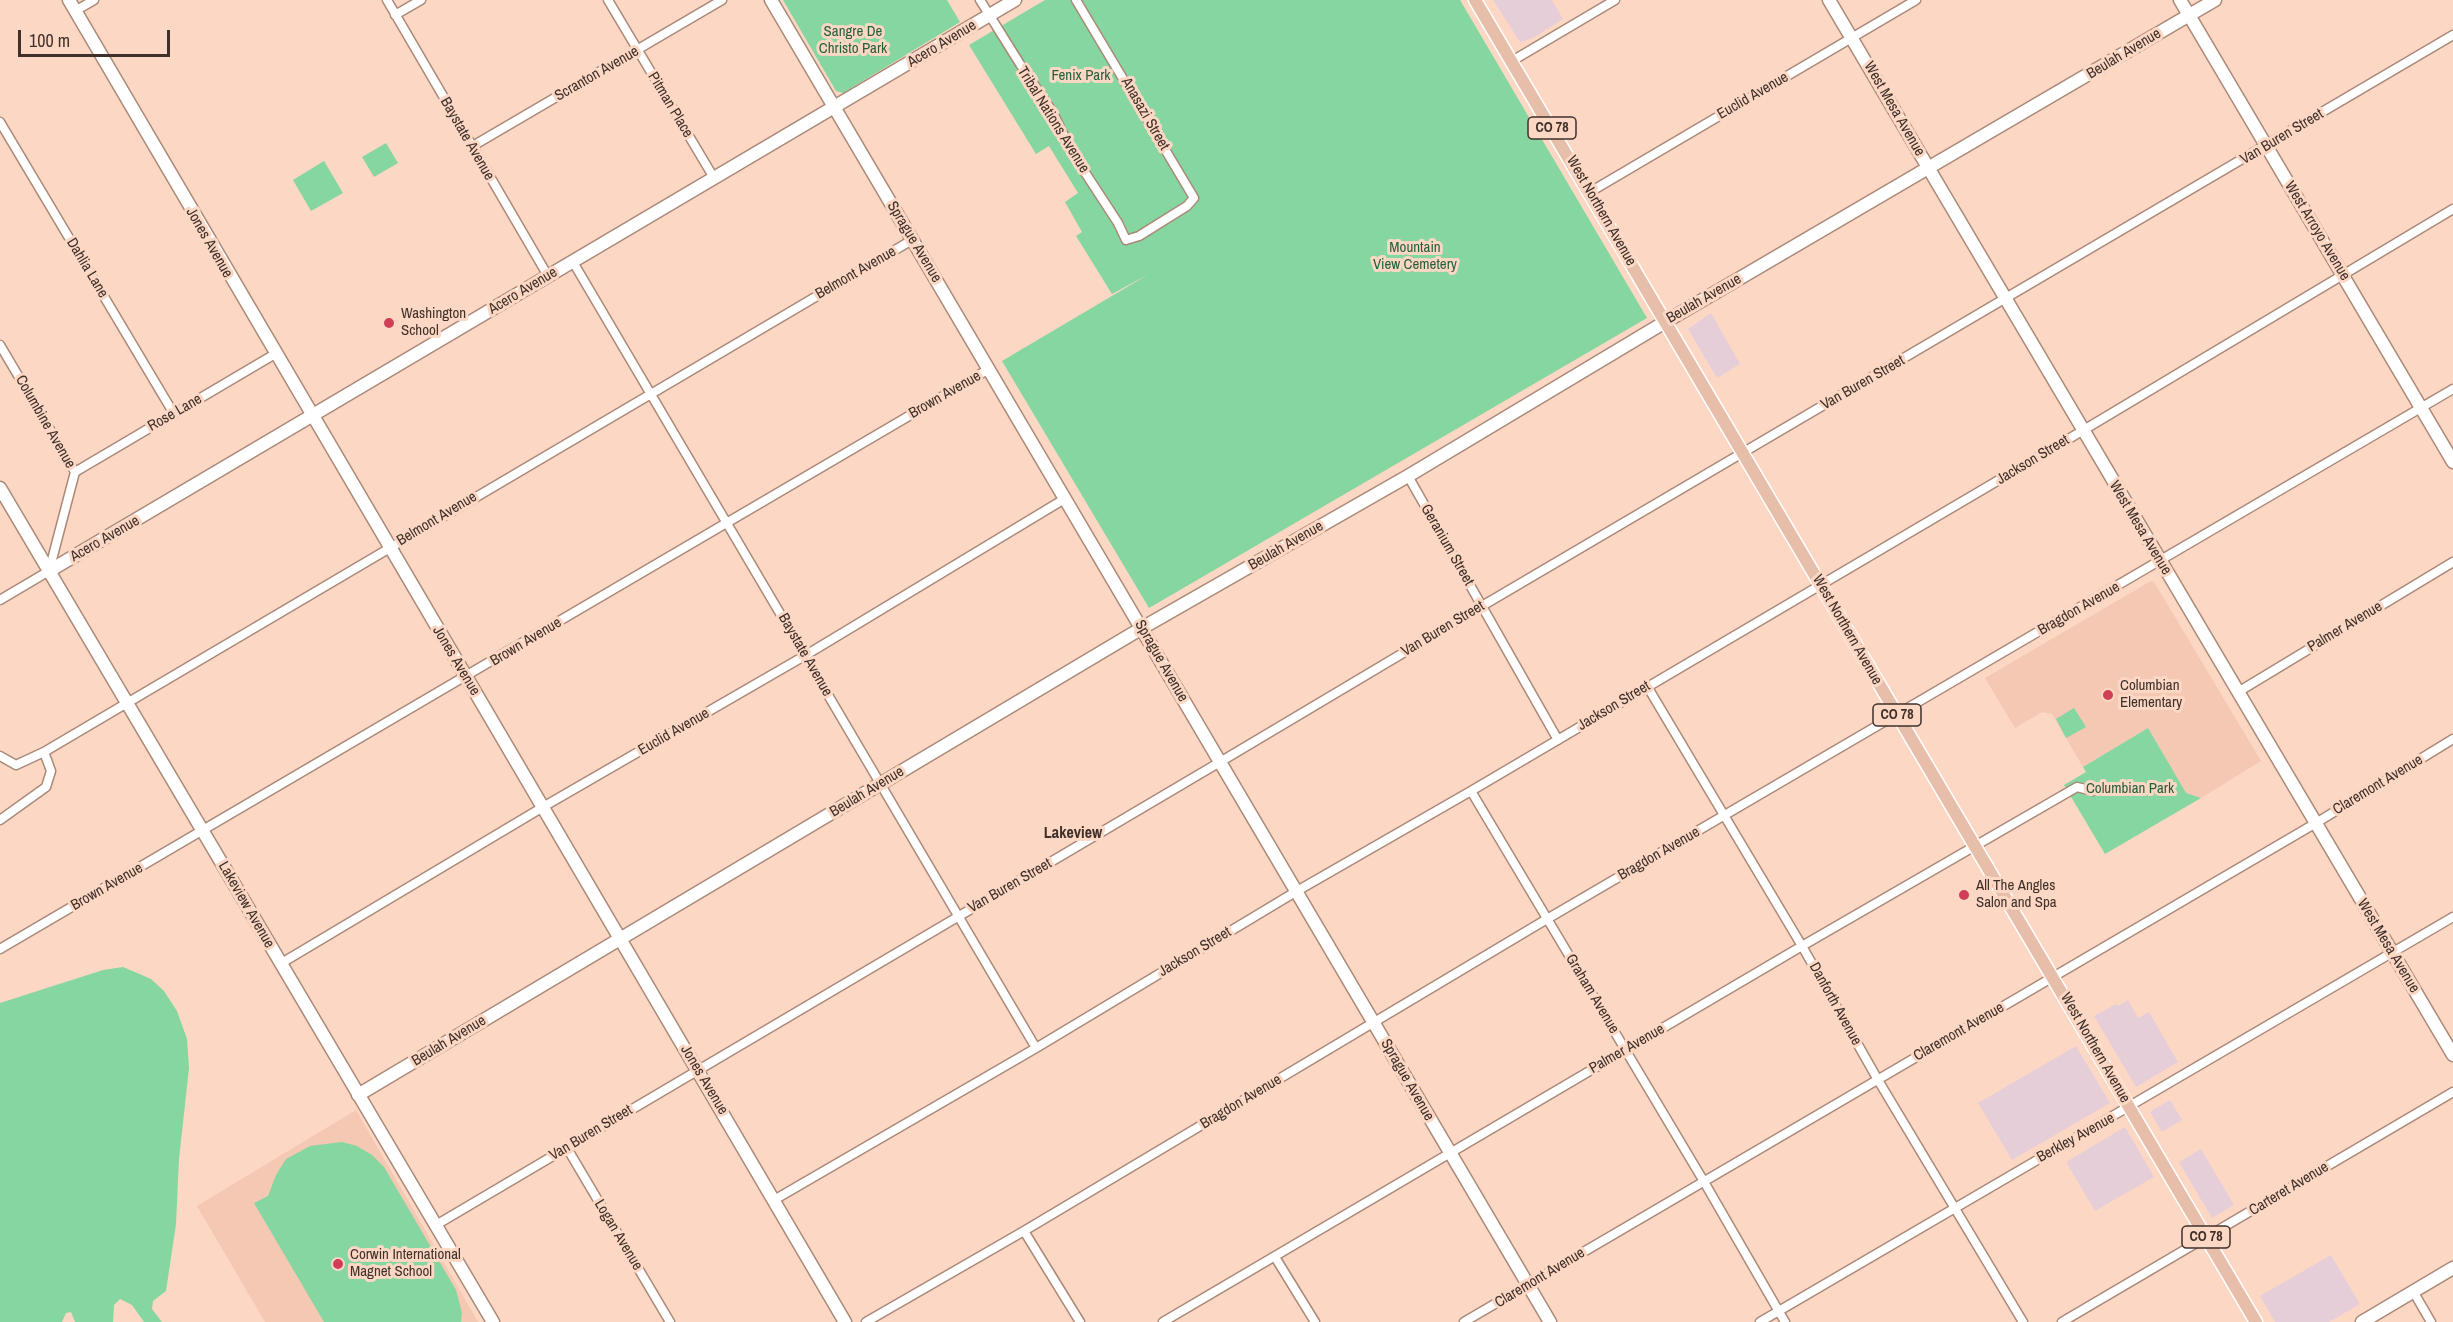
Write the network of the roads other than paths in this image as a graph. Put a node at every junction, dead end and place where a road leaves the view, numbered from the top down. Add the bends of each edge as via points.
1 (94, 0) edge
2 (387, 0) edge
3 (420, 0) edge
4 (608, 0) edge
5 (722, 0) edge
6 (771, 0) edge
7 (980, 0) edge
8 (1015, 0) edge
9 (1076, 0) edge
10 (1475, 0) edge
11 (1615, 0) edge
12 (1829, 0) edge
13 (1916, 0) edge
14 (2180, 0) edge
15 (2215, 0) edge
16 (72, 5) edge
17 (395, 15) junction
18 (2189, 15) junction
19 (989, 16) junction
20 (2453, 35) edge
21 (1852, 38) junction
22 (638, 50) junction
23 (1512, 61) junction
24 (835, 108) junction
25 (0, 122) edge
26 (2266, 146) junction
27 (471, 147) junction
28 (1928, 169) junction
29 (714, 178) junction
30 (1590, 192) junction
31 (2453, 209) edge
32 (912, 240) junction
33 (1126, 240) joint
34 (573, 262) junction
35 (2342, 274) junction
36 (548, 276) junction
37 (2006, 300) junction
38 (1665, 321) junction
39 (0, 345) edge
40 (275, 354) junction
41 (989, 369) junction
42 (2453, 389) edge
43 (650, 393) junction
44 (2421, 408) junction
45 (174, 414) junction
46 (313, 417) junction
47 (2082, 431) junction
48 (1743, 453) junction
49 (2453, 462) edge
50 (75, 472) junction
51 (1408, 476) junction
52 (0, 488) edge
53 (1066, 498) junction
54 (726, 523) junction
55 (388, 547) junction
56 (2160, 562) junction
57 (2453, 562) edge
58 (49, 571) junction
59 (1821, 585) junction
60 (0, 600) edge
61 (1482, 606) junction
62 (1142, 628) junction
63 (806, 655) junction
64 (466, 678) junction
65 (1647, 686) junction
66 (2238, 692) junction
67 (127, 701) junction
68 (1897, 716) junction
69 (2453, 739) edge
70 (1558, 740) junction
71 (44, 752) junction
72 (0, 756) edge
73 (1220, 762) junction
74 (880, 784) junction
75 (1471, 791) junction
76 (2093, 791) dead end
77 (543, 807) junction
78 (1725, 816) junction
79 (0, 820) edge
80 (2316, 823) junction
81 (203, 832) junction
82 (1975, 846) junction
83 (1297, 891) junction
84 (959, 915) junction
85 (2453, 917) edge
86 (1547, 920) junction
87 (621, 939) junction
88 (1802, 946) junction
89 (0, 949) edge
90 (2392, 954) junction
91 (280, 964) junction
92 (2053, 977) junction
93 (1373, 1022) junction
94 (1036, 1048) junction
95 (1625, 1050) junction
96 (2453, 1055) edge
97 (698, 1069) junction
98 (1878, 1080) junction
99 (2453, 1092) edge
100 (358, 1095) junction
101 (2130, 1107) junction
102 (567, 1148) junction
103 (1450, 1153) junction
104 (1703, 1180) junction
105 (774, 1200) junction
106 (1953, 1207) junction
107 (436, 1225) junction
108 (1024, 1231) junction
109 (2207, 1238) junction
110 (1275, 1257) junction
111 (2453, 1268) edge
112 (1528, 1285) junction
113 (2413, 1291) junction
114 (1778, 1311) junction
115 (493, 1322) edge
116 (670, 1322) edge
117 (845, 1322) edge
118 (866, 1322) edge
119 (1080, 1322) edge
120 (1163, 1322) edge
121 (1315, 1322) edge
122 (1464, 1322) edge
123 (1550, 1322) edge
124 (1760, 1322) edge
125 (1785, 1322) edge
126 (2022, 1322) edge
127 (2062, 1322) edge
128 (2256, 1322) edge
129 (2362, 1322) edge
130 (2431, 1322) edge

1 - 16 street
2 - 17 street, Baystate Avenue
3 - 17 street
4 - 22 street, Pitman Place
5 - 22 street, Scranton Avenue
6 - 24 street, Sprague Avenue
7 - 19 street, Tribal Nations Avenue
8 - 19 street, Acero Avenue
9 - 33 street, Anasazi Street via 1194,198 1139,236
10 - 23 main road, West Northern Avenue / CO 78
11 - 23 street
12 - 21 street, West Mesa Avenue
13 - 21 street, Euclid Avenue
14 - 18 street, West Arroyo Avenue
15 - 18 street, Beulah Avenue
16 - 40 street, Jones Avenue
17 - 27 street, Baystate Avenue
18 - 26 street, West Arroyo Avenue
18 - 28 street, Beulah Avenue
19 - 24 street, Acero Avenue
19 - 33 street, Tribal Nations Avenue via 1052,111 1073,154
20 - 26 street, Van Buren Street
21 - 28 street, West Mesa Avenue
21 - 30 street, Euclid Avenue
22 - 27 street, Scranton Avenue
22 - 29 street, Pitman Place
23 - 30 main road, West Northern Avenue / CO 78
24 - 29 street, Acero Avenue
24 - 32 street, Sprague Avenue
25 - 45 street, Dahlia Lane
26 - 35 street, West Arroyo Avenue
26 - 37 street, Van Buren Street
27 - 36 street, Baystate Avenue
28 - 37 street, West Mesa Avenue
28 - 38 street, Beulah Avenue
29 - 34 street, Acero Avenue
30 - 38 main road, West Northern Avenue / CO 78
31 - 35 street, Jackson Street
32 - 41 street, Sprague Avenue
32 - 43 street, Belmont Avenue
34 - 36 street, Acero Avenue
34 - 43 street, Baystate Avenue
35 - 44 street, West Arroyo Avenue
35 - 47 street, Jackson Street
36 - 46 street, Acero Avenue
37 - 47 street, West Mesa Avenue
37 - 48 street, Van Buren Street
38 - 48 main road, West Northern Avenue / CO 78
38 - 51 street, Beulah Avenue
39 - 50 street, Columbine Avenue
40 - 45 street, Rose Lane
40 - 46 street, Jones Avenue
41 - 53 street, Sprague Avenue
41 - 54 street, Brown Avenue
42 - 44 street, Bragdon Avenue
43 - 54 street, Baystate Avenue
43 - 55 street, Belmont Avenue
44 - 49 street, West Arroyo Avenue
44 - 56 street, Bragdon Avenue
45 - 50 street, Rose Lane
46 - 55 street, Jones Avenue
46 - 58 street, Acero Avenue
47 - 56 street, West Mesa Avenue
47 - 59 street, Jackson Street
48 - 59 main road, West Northern Avenue / CO 78
48 - 61 street, Van Buren Street
50 - 58 street, Columbine Avenue
51 - 61 street, Geranium Street
51 - 62 street, Beulah Avenue
52 - 58 street, Lakeview Avenue
53 - 62 street, Sprague Avenue
53 - 63 street, Euclid Avenue
54 - 63 street, Baystate Avenue
54 - 64 street, Brown Avenue
55 - 64 street, Jones Avenue
55 - 67 street, Belmont Avenue
56 - 66 street, West Mesa Avenue
56 - 68 street, Bragdon Avenue
57 - 66 street, Palmer Avenue
58 - 60 street, Acero Avenue
58 - 67 street, Lakeview Avenue
59 - 65 street, Jackson Street
59 - 68 main road, West Northern Avenue / CO 78
61 - 70 street, Geranium Street
61 - 73 street, Van Buren Street
62 - 73 street, Sprague Avenue
62 - 74 street, Beulah Avenue
63 - 74 street, Baystate Avenue
63 - 77 street, Euclid Avenue
64 - 77 street, Jones Avenue
64 - 81 street, Brown Avenue
65 - 70 street, Jackson Street
65 - 78 street, Danforth Avenue
66 - 80 street, West Mesa Avenue
67 - 71 street, Belmont Avenue
67 - 81 street, Lakeview Avenue
68 - 78 street, Bragdon Avenue
68 - 82 main road, West Northern Avenue / CO 78
69 - 80 street, Claremont Avenue
70 - 75 street, Jackson Street
71 - 72 street, Belmont Avenue via 16,765
71 - 79 street via 51,771 46,787
73 - 83 street, Sprague Avenue
73 - 84 street, Van Buren Street
74 - 84 street, Baystate Avenue
74 - 87 street, Beulah Avenue
75 - 83 street, Jackson Street
75 - 86 street, Graham Avenue
76 - 82 street, Palmer Avenue via 2077,787
77 - 87 street, Jones Avenue
77 - 91 street, Euclid Avenue
78 - 86 street, Bragdon Avenue
78 - 88 street, Danforth Avenue
80 - 90 street, West Mesa Avenue
80 - 92 street, Claremont Avenue
81 - 89 street, Brown Avenue
81 - 91 street, Lakeview Avenue
82 - 88 street, Palmer Avenue
82 - 92 main road, West Northern Avenue / CO 78
83 - 93 street, Sprague Avenue
83 - 94 street, Jackson Street
84 - 94 street, Baystate Avenue
84 - 97 street, Van Buren Street
85 - 90 street, Berkley Avenue
86 - 93 street, Bragdon Avenue
86 - 95 street, Graham Avenue
87 - 97 street, Jones Avenue
87 - 100 street, Beulah Avenue
88 - 95 street, Palmer Avenue
88 - 98 street, Danforth Avenue
90 - 96 street, West Mesa Avenue
90 - 101 street, Berkley Avenue
91 - 100 street, Lakeview Avenue
92 - 98 street, Claremont Avenue
92 - 101 main road, West Northern Avenue / CO 78
93 - 103 street, Sprague Avenue
93 - 108 street, Bragdon Avenue
94 - 105 street, Jackson Street
95 - 103 street, Palmer Avenue
95 - 104 street, Graham Avenue
97 - 102 street, Van Buren Street
97 - 105 street, Jones Avenue
98 - 104 street, Claremont Avenue
98 - 106 street, Danforth Avenue
99 - 109 street, Carteret Avenue
100 - 107 street, Lakeview Avenue
101 - 106 street, Berkley Avenue
101 - 109 main road, West Northern Avenue / CO 78
102 - 107 street, Van Buren Street
102 - 116 street, Logan Avenue
103 - 110 street, Palmer Avenue
103 - 112 street, Sprague Avenue
104 - 112 street, Claremont Avenue
104 - 114 street, Graham Avenue
105 - 117 street, Jones Avenue
106 - 114 street, Berkley Avenue
106 - 126 street, Danforth Avenue
107 - 115 street, Lakeview Avenue
108 - 118 street, Bragdon Avenue
108 - 119 street
109 - 127 street, Carteret Avenue
109 - 128 main road, West Northern Avenue / CO 78
110 - 120 street, Palmer Avenue
110 - 121 street
111 - 113 street
112 - 122 street, Claremont Avenue
112 - 123 street, Sprague Avenue
113 - 129 street
113 - 130 street
114 - 124 street, Berkley Avenue
114 - 125 street, Graham Avenue

